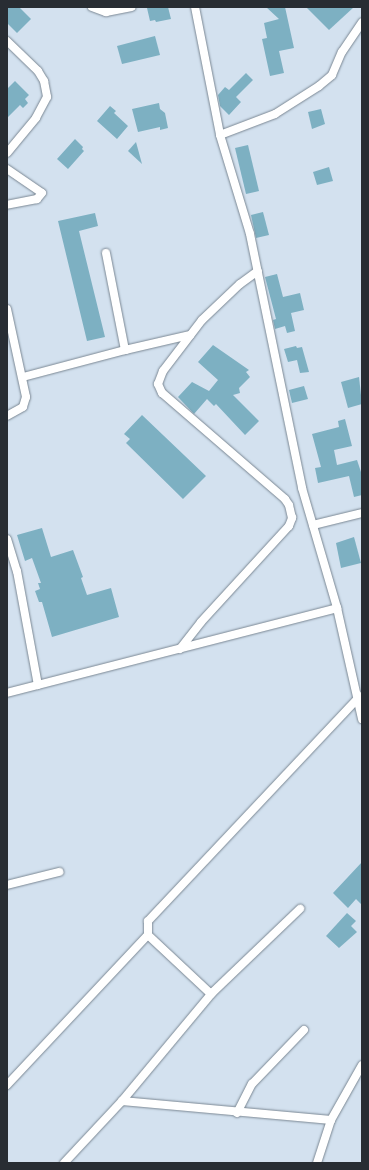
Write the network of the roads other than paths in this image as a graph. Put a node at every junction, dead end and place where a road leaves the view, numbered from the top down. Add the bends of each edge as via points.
1 (92, 7) edge
2 (132, 7) edge
3 (194, 7) edge
4 (362, 22) edge
5 (7, 40) edge
6 (220, 135) junction
7 (7, 153) edge
8 (7, 169) edge
9 (7, 205) edge
10 (106, 253) dead end
11 (258, 271) junction
12 (7, 309) edge
13 (190, 335) junction
14 (126, 350) junction
15 (23, 377) junction
16 (7, 416) edge
17 (362, 513) edge
18 (313, 525) junction
19 (7, 539) edge
20 (337, 608) junction
21 (180, 649) junction
22 (38, 685) junction
23 (7, 693) edge
24 (360, 696) edge
25 (362, 720) edge
26 (59, 872) dead end
27 (7, 885) edge
28 (300, 909) dead end
29 (148, 935) junction
30 (211, 994) junction
31 (304, 1030) dead end
32 (362, 1065) edge
33 (7, 1085) edge
34 (122, 1101) junction
35 (237, 1113) junction
36 (331, 1120) junction
37 (64, 1163) edge
38 (317, 1163) edge

1 - 2 street via 106,12
3 - 6 street
4 - 6 street via 342,52 332,75 319,86 275,114
5 - 7 street via 38,71 44,81 47,97 36,118
6 - 11 street via 250,234
8 - 9 street via 42,193 37,199
10 - 14 street
11 - 13 street via 219,303
11 - 18 street via 288,428
12 - 15 street
13 - 14 street
13 - 21 street via 163,371 159,388 285,499 292,518 289,526 201,622
14 - 15 street
15 - 16 street via 23,407
17 - 18 street
18 - 20 street
19 - 22 street via 17,572
20 - 21 street
20 - 24 street
21 - 22 street
22 - 23 street
24 - 25 street
24 - 29 street via 148,921
26 - 27 street
28 - 30 street
29 - 30 street
29 - 33 street
30 - 34 street
31 - 35 street via 252,1084
32 - 36 street
34 - 35 street
34 - 37 street
35 - 36 street
36 - 38 street

